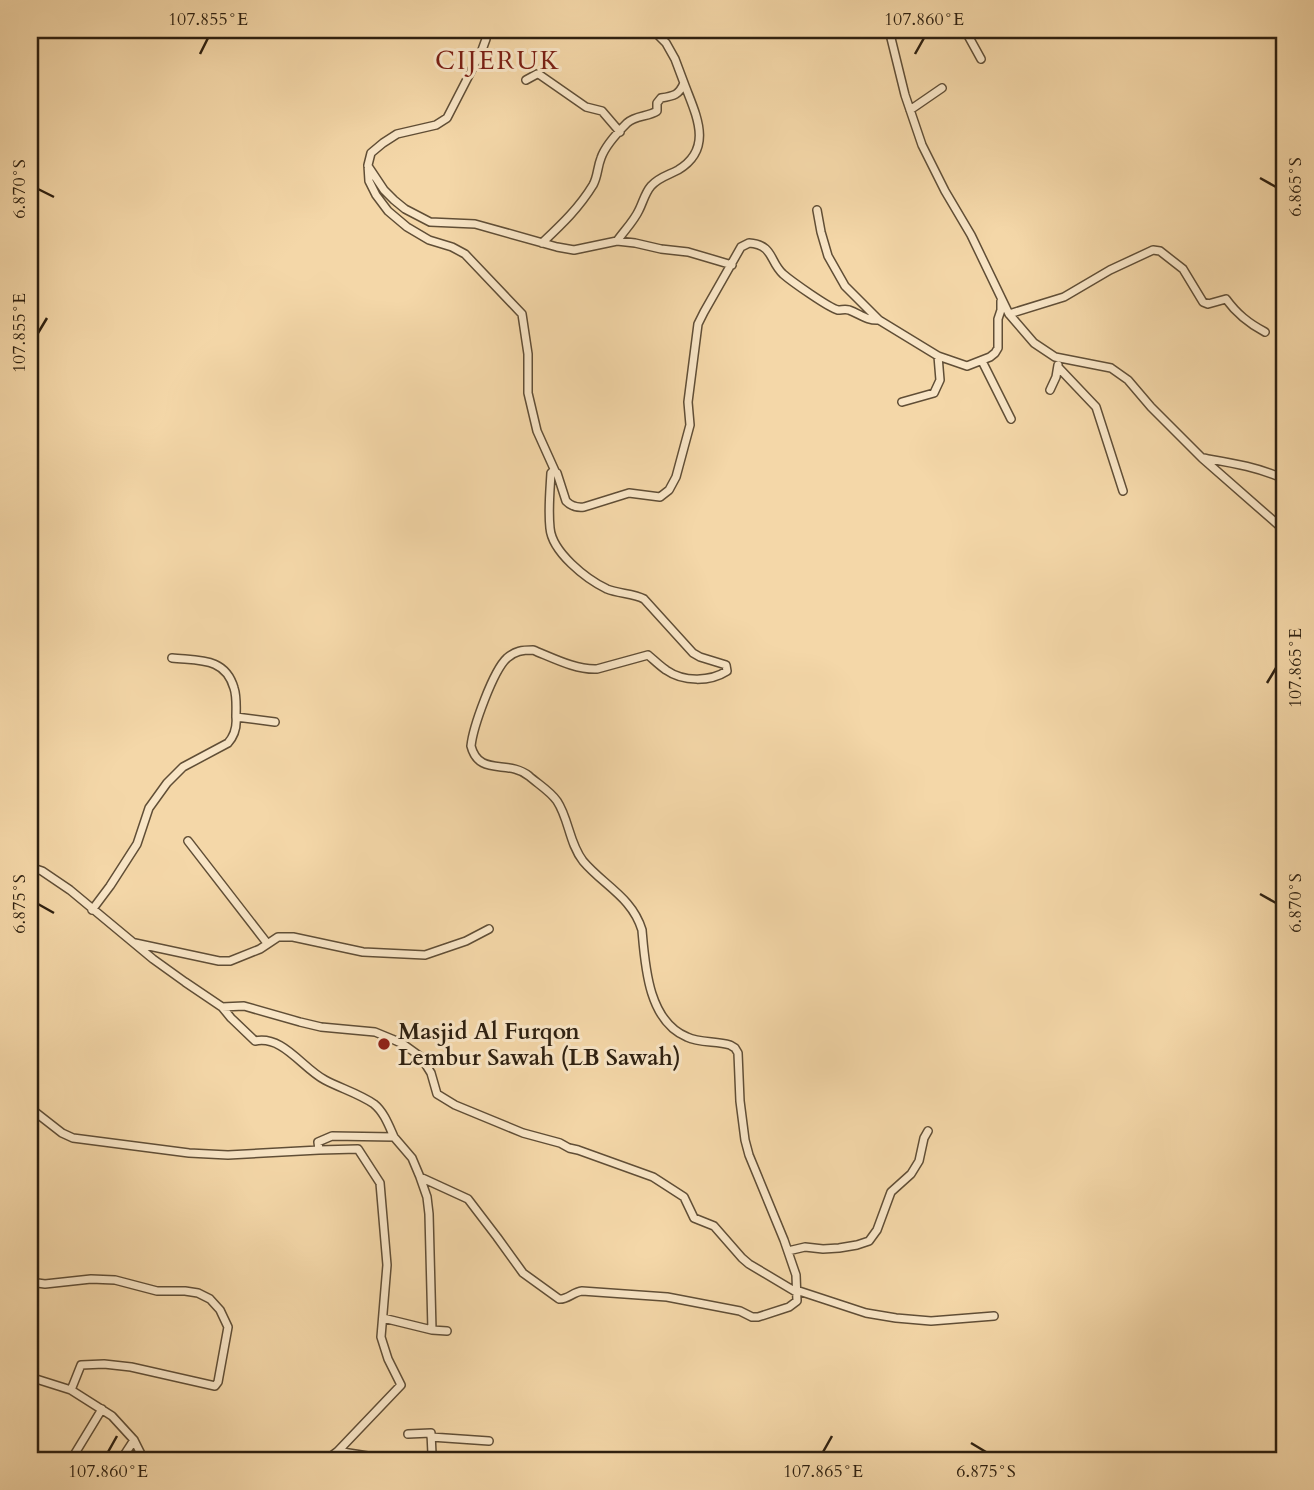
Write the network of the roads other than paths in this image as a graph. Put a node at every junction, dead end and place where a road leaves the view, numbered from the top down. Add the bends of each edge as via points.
1 (485, 30) edge
2 (653, 30) edge
3 (889, 30) edge
4 (965, 30) edge
5 (981, 59) dead end
6 (526, 80) dead end
7 (684, 83) junction
8 (942, 88) dead end
9 (910, 110) junction
10 (620, 132) junction
11 (368, 165) junction
12 (817, 210) dead end
13 (617, 241) junction
14 (542, 243) junction
15 (732, 265) junction
16 (1001, 297) junction
17 (1009, 314) junction
18 (879, 320) junction
19 (1265, 332) dead end
20 (938, 356) junction
21 (1055, 357) junction
22 (982, 361) junction
23 (1058, 367) junction
24 (1050, 390) dead end
25 (902, 402) dead end
26 (1011, 419) dead end
27 (1202, 458) junction
28 (555, 471) junction
29 (1284, 479) edge
30 (1123, 491) dead end
31 (1284, 530) edge
32 (172, 658) dead end
33 (236, 717) junction
34 (275, 722) dead end
35 (188, 841) dead end
36 (30, 867) edge
37 (92, 910) junction
38 (489, 929) dead end
39 (134, 943) junction
40 (267, 943) junction
41 (222, 1007) junction
42 (30, 1108) edge
43 (928, 1131) dead end
44 (394, 1137) junction
45 (319, 1150) junction
46 (420, 1177) junction
47 (788, 1251) junction
48 (30, 1283) edge
49 (796, 1291) junction
50 (994, 1316) dead end
51 (383, 1318) junction
52 (432, 1330) junction
53 (447, 1331) dead end
54 (33, 1378) dead end
55 (71, 1390) junction
56 (102, 1409) junction
57 (408, 1434) dead end
58 (431, 1437) junction
59 (134, 1440) junction
60 (489, 1441) dead end
61 (338, 1451) junction
62 (410, 1459) edge
63 (71, 1460) edge
64 (121, 1460) edge
65 (144, 1460) edge
66 (326, 1460) edge
67 (420, 1460) edge

1 - 11 street via 482,50 447,118 397,134 370,153
2 - 7 street via 666,43
3 - 9 street
4 - 5 street
6 - 10 street via 539,75 586,107 602,111
7 - 10 street via 678,94 660,99 656,113 632,119
7 - 13 street via 700,126 697,150 678,170 651,186
8 - 9 street
9 - 16 street via 922,145
10 - 14 street via 601,156 594,183 572,215
11 - 14 street via 384,190 418,217 430,222 475,224
11 - 28 street via 369,181 388,211 429,240 465,254 522,314 528,393 537,432
12 - 18 street via 832,265 845,286
13 - 14 street via 574,250
13 - 15 street via 688,252
15 - 18 street via 745,244 755,243 771,253 785,276 828,305
15 - 28 street via 698,324 688,402 690,425 667,493 656,497 629,494 578,508 566,501
16 - 17 street
16 - 22 street via 998,348
17 - 19 street via 1064,297 1157,250 1184,269 1203,302 1226,299 1233,310
17 - 21 street via 1034,343
18 - 20 street
20 - 22 street via 967,366
20 - 25 street via 940,380 934,393
21 - 23 street
21 - 27 street via 1111,368
22 - 26 street
23 - 24 street
23 - 30 street via 1096,407
27 - 29 street via 1250,466
27 - 31 street
28 - 47 street via 551,473 550,527 557,547 584,576 644,599 693,653 726,665 727,671 702,679 681,677 648,655 589,669 533,650 516,652 496,673 471,741 472,752 485,764 523,772 557,801 578,853 621,896 640,924 649,986 669,1024 688,1038 724,1043 738,1052 745,1140
32 - 33 street via 207,661 223,668 234,689
33 - 34 street
33 - 37 street via 228,743 183,767 167,783 149,808 137,844
35 - 40 street
36 - 37 street via 58,881
37 - 39 street
38 - 40 street via 425,955 363,952 293,937
39 - 40 street via 219,961 230,961
39 - 41 street
41 - 44 street via 255,1041 275,1043 321,1078 375,1105
41 - 49 street via 244,1006 321,1027 375,1032 403,1044 421,1057 437,1094 523,1133 653,1177 684,1197 694,1218 714,1226 749,1264
42 - 45 street via 73,1138 202,1154
43 - 47 street via 919,1161 891,1192 869,1241
44 - 45 street via 332,1136 318,1142
44 - 46 street via 412,1158
45 - 51 street via 358,1149 380,1183 387,1265
46 - 49 street via 468,1199 523,1273 559,1299 582,1291 667,1297 758,1317 793,1306
46 - 52 street via 429,1214
47 - 49 street
48 - 55 street via 116,1280 156,1291 198,1293 220,1310 228,1327 215,1386 131,1367 84,1364
49 - 50 street via 896,1318 931,1321
51 - 52 street
51 - 61 street via 381,1337 401,1385
52 - 53 street
54 - 55 street
55 - 56 street
56 - 59 street
56 - 63 street
57 - 58 street via 431,1433
58 - 60 street
58 - 62 street via 432,1454
59 - 64 street
59 - 65 street
61 - 62 street
61 - 66 street
62 - 67 street

